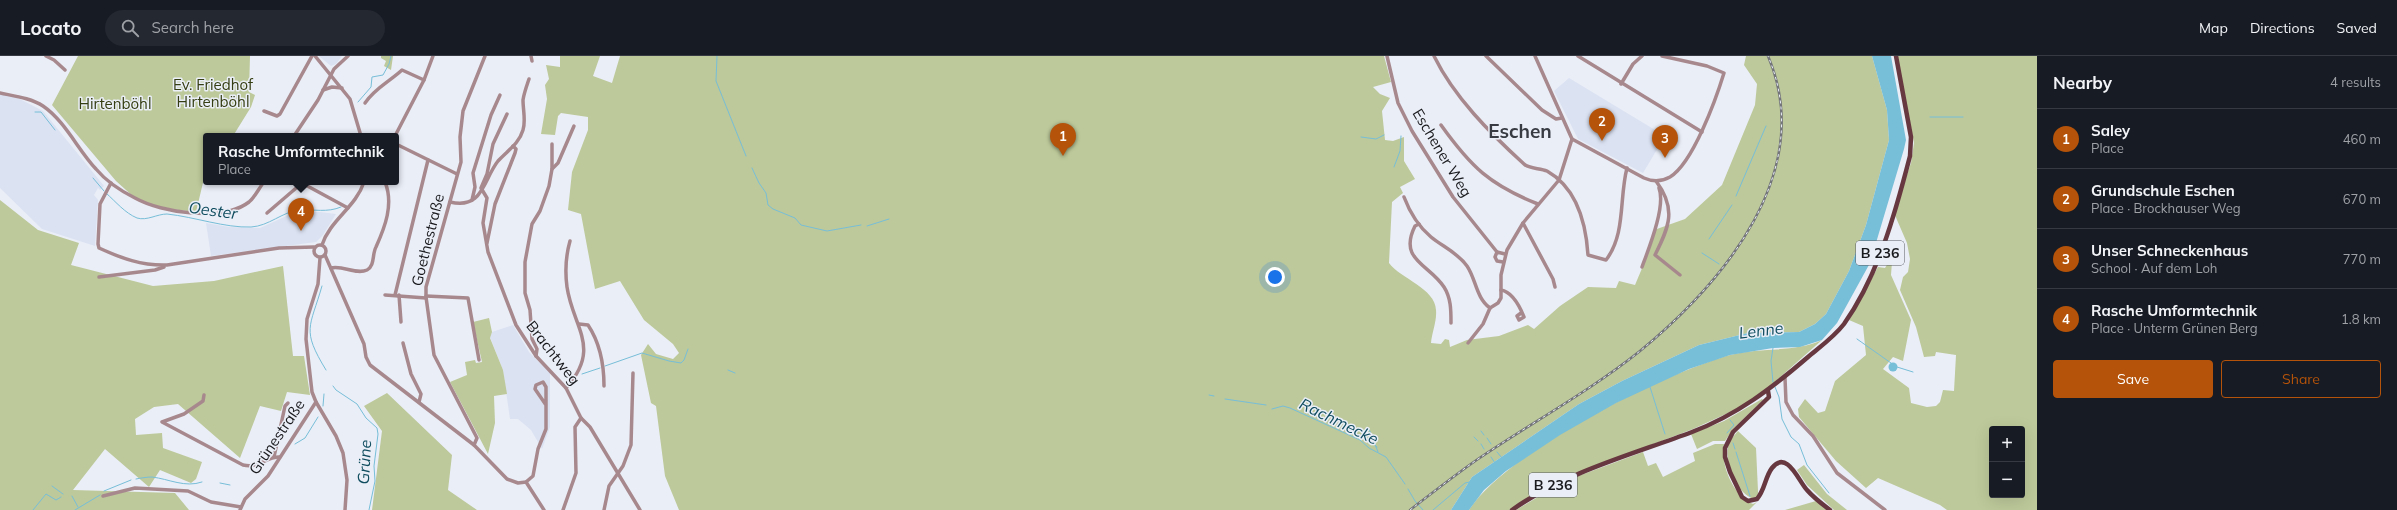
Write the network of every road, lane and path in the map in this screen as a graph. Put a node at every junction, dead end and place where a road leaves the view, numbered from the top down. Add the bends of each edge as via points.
1 (46, 56) edge
2 (313, 56) edge
3 (348, 56) edge
4 (433, 56) edge
5 (485, 56) edge
6 (531, 56) edge
7 (1387, 56) edge
8 (1434, 56) edge
9 (1486, 56) edge
10 (1535, 56) edge
11 (1578, 56) edge
12 (1642, 56) edge
13 (1662, 56) edge
14 (1896, 56) edge
15 (532, 61) dead end
16 (397, 68) dead end
17 (65, 70) dead end
18 (402, 70) junction
19 (331, 76) junction
20 (529, 79) dead end
21 (424, 80) junction
22 (1621, 84) junction
23 (342, 88) junction
24 (323, 90) junction
25 (0, 93) edge
26 (500, 95) dead end
27 (365, 103) dead end
28 (264, 111) dead end
29 (507, 114) dead end
30 (1562, 118) junction
31 (1441, 125) dead end
32 (574, 126) dead end
33 (1702, 132) junction
34 (296, 133) edge
35 (360, 133) edge
36 (397, 133) edge
37 (1572, 139) junction
38 (552, 144) dead end
39 (399, 146) edge
40 (513, 146) junction
41 (428, 160) junction
42 (1627, 168) junction
43 (552, 169) junction
44 (457, 174) junction
45 (1559, 180) junction
46 (1656, 182) junction
47 (110, 183) junction
48 (262, 185) edge
49 (298, 185) edge
50 (306, 185) edge
51 (362, 185) edge
52 (386, 185) edge
53 (483, 190) junction
54 (1404, 197) dead end
55 (472, 200) junction
56 (450, 202) junction
57 (1538, 204) junction
58 (348, 208) junction
59 (267, 213) dead end
60 (1523, 223) junction
61 (1419, 224) junction
62 (570, 241) dead end
63 (487, 244) junction
64 (322, 245) junction
65 (314, 247) junction
66 (1497, 252) junction
67 (1505, 254) junction
68 (325, 255) junction
69 (320, 258) junction
70 (1502, 262) junction
71 (167, 266) junction
72 (1642, 267) dead end
73 (331, 268) junction
74 (1680, 275) dead end
75 (99, 277) dead end
76 (1555, 287) dead end
77 (1501, 290) junction
78 (385, 295) dead end
79 (397, 295) junction
80 (426, 297) junction
81 (1490, 308) junction
82 (1521, 313) dead end
83 (401, 322) dead end
84 (1451, 323) dead end
85 (579, 324) junction
86 (403, 343) dead end
87 (1468, 343) dead end
88 (536, 356) junction
89 (479, 360) dead end
90 (633, 373) dead end
91 (1785, 378) junction
92 (604, 386) dead end
93 (566, 388) junction
94 (1768, 391) junction
95 (204, 395) dead end
96 (316, 402) junction
97 (420, 402) junction
98 (288, 403) dead end
99 (546, 405) junction
100 (581, 418) junction
101 (474, 445) junction
102 (274, 457) junction
103 (280, 457) junction
104 (618, 475) junction
105 (526, 482) junction
106 (103, 496) dead end
107 (233, 508) edge
108 (241, 509) edge
109 (345, 510) edge
110 (544, 510) edge
111 (563, 510) edge
112 (604, 510) edge
113 (640, 510) edge
114 (1512, 510) edge
115 (1830, 510) edge
116 (1885, 510) edge

1 - 17 street
2 - 19 street
2 - 28 street via 280,114 277,116
3 - 19 street
4 - 21 street
5 - 44 street, Goethestraße via 463,111 460,132 461,162
6 - 15 street
7 - 66 street, Eschener Weg via 1398,103 1412,131 1453,197
8 - 45 street via 1452,86 1471,110 1525,166 1546,171
9 - 30 street via 1542,110 1556,119
10 - 30 street
11 - 22 street
12 - 22 street via 1633,64
13 - 33 street via 1707,66 1724,74 1716,101
14 - 91 main road, B 236 via 1912,145 1884,243 1870,278 1843,325
16 - 18 street
18 - 21 street
18 - 27 street via 391,81 380,86
19 - 23 street
19 - 24 street
20 - 40 street via 523,99 524,128
21 - 36 street
22 - 33 street
23 - 24 street via 332,87
23 - 35 street via 352,103
24 - 34 street
25 - 47 street via 36,102 46,108 96,170
26 - 55 street via 473,173 475,189
29 - 53 street via 493,144 487,174 481,188
30 - 37 street
31 - 57 street via 1460,151 1481,172 1504,190
32 - 43 street via 558,163
33 - 46 street via 1672,176
37 - 42 street
37 - 45 street
38 - 43 street
39 - 41 street
40 - 53 street via 495,166
40 - 63 street via 516,149 515,153 495,204
41 - 44 street
41 - 79 street
42 - 45 street via 1620,223 1606,260 1588,255 1581,213
42 - 46 street
43 - 88 street via 545,199 532,224 525,262 526,293 532,339 537,349
44 - 56 street, Goethestraße
45 - 57 street
46 - 72 street via 1661,194 1660,202 1651,243
46 - 74 street via 1665,193 1670,216 1656,254
47 - 48 street via 136,199 163,208 208,213 222,212 244,204 253,198
47 - 71 street via 100,204 99,248 125,259 153,266
49 - 59 street
50 - 58 street
51 - 58 street
52 - 73 street via 390,199 384,232 375,248 371,265 360,272 342,266
53 - 55 street
53 - 63 street, Brachtweg via 487,198 483,221
54 - 61 street
55 - 56 street via 461,204
56 - 80 street, Goethestraße via 426,287
57 - 60 street
58 - 64 street via 334,224
60 - 67 street
60 - 76 street
61 - 81 street via 1432,238 1447,247 1466,265 1482,301
61 - 84 street via 1415,226 1411,236 1412,252 1415,260 1444,287 1451,306
62 - 85 street via 567,252 567,286
63 - 88 street, Brachtweg via 516,325
64 - 65 street
64 - 68 street via 326,251
65 - 69 street via 314,253
65 - 71 street via 279,248
66 - 67 street
66 - 70 street, Eschener Weg via 1496,259
67 - 70 street
68 - 69 street
68 - 73 street
69 - 96 street, Grünestraße via 318,284 306,328 311,386
70 - 77 street
71 - 75 street via 156,270
73 - 97 street via 364,344 367,362
77 - 81 street via 1498,303
77 - 82 street via 1510,294
78 - 79 street
79 - 80 street
79 - 83 street
80 - 89 street via 468,298
80 - 101 street, Goethestraße via 434,355 477,438
81 - 87 street via 1483,324
85 - 92 street via 588,325 595,335 602,362
85 - 93 street via 583,362
86 - 97 street via 410,370 421,394
88 - 93 street, Brachtweg
90 - 104 street via 633,437 628,456
91 - 94 main road, B 236
91 - 116 street via 1786,402 1793,415 1813,436 1837,473
93 - 100 street, Brachtweg
94 - 114 main road, B 236 via 1723,418 1565,479
94 - 115 main road via 1769,397 1734,432 1725,448 1726,460 1741,494 1748,500 1755,500 1773,467 1784,464 1793,469 1808,491
95 - 102 street via 203,401 184,414 162,422 243,465 258,466
96 - 103 street, Grünestraße
96 - 109 street via 335,434 342,453 347,480
97 - 101 street
98 - 102 street via 284,406
99 - 99 street via 535,389 540,382 546,387
99 - 105 street via 546,429 538,449 533,476
100 - 104 street, Brachtweg via 590,427
100 - 111 street via 575,427 576,473
101 - 105 street via 506,479 518,483
102 - 103 street
103 - 108 street, Grünestraße via 262,482 245,499
104 - 112 street via 606,494
104 - 113 street, Brachtweg
105 - 110 street
106 - 107 street via 135,488 188,491 211,502
107 - 108 street

